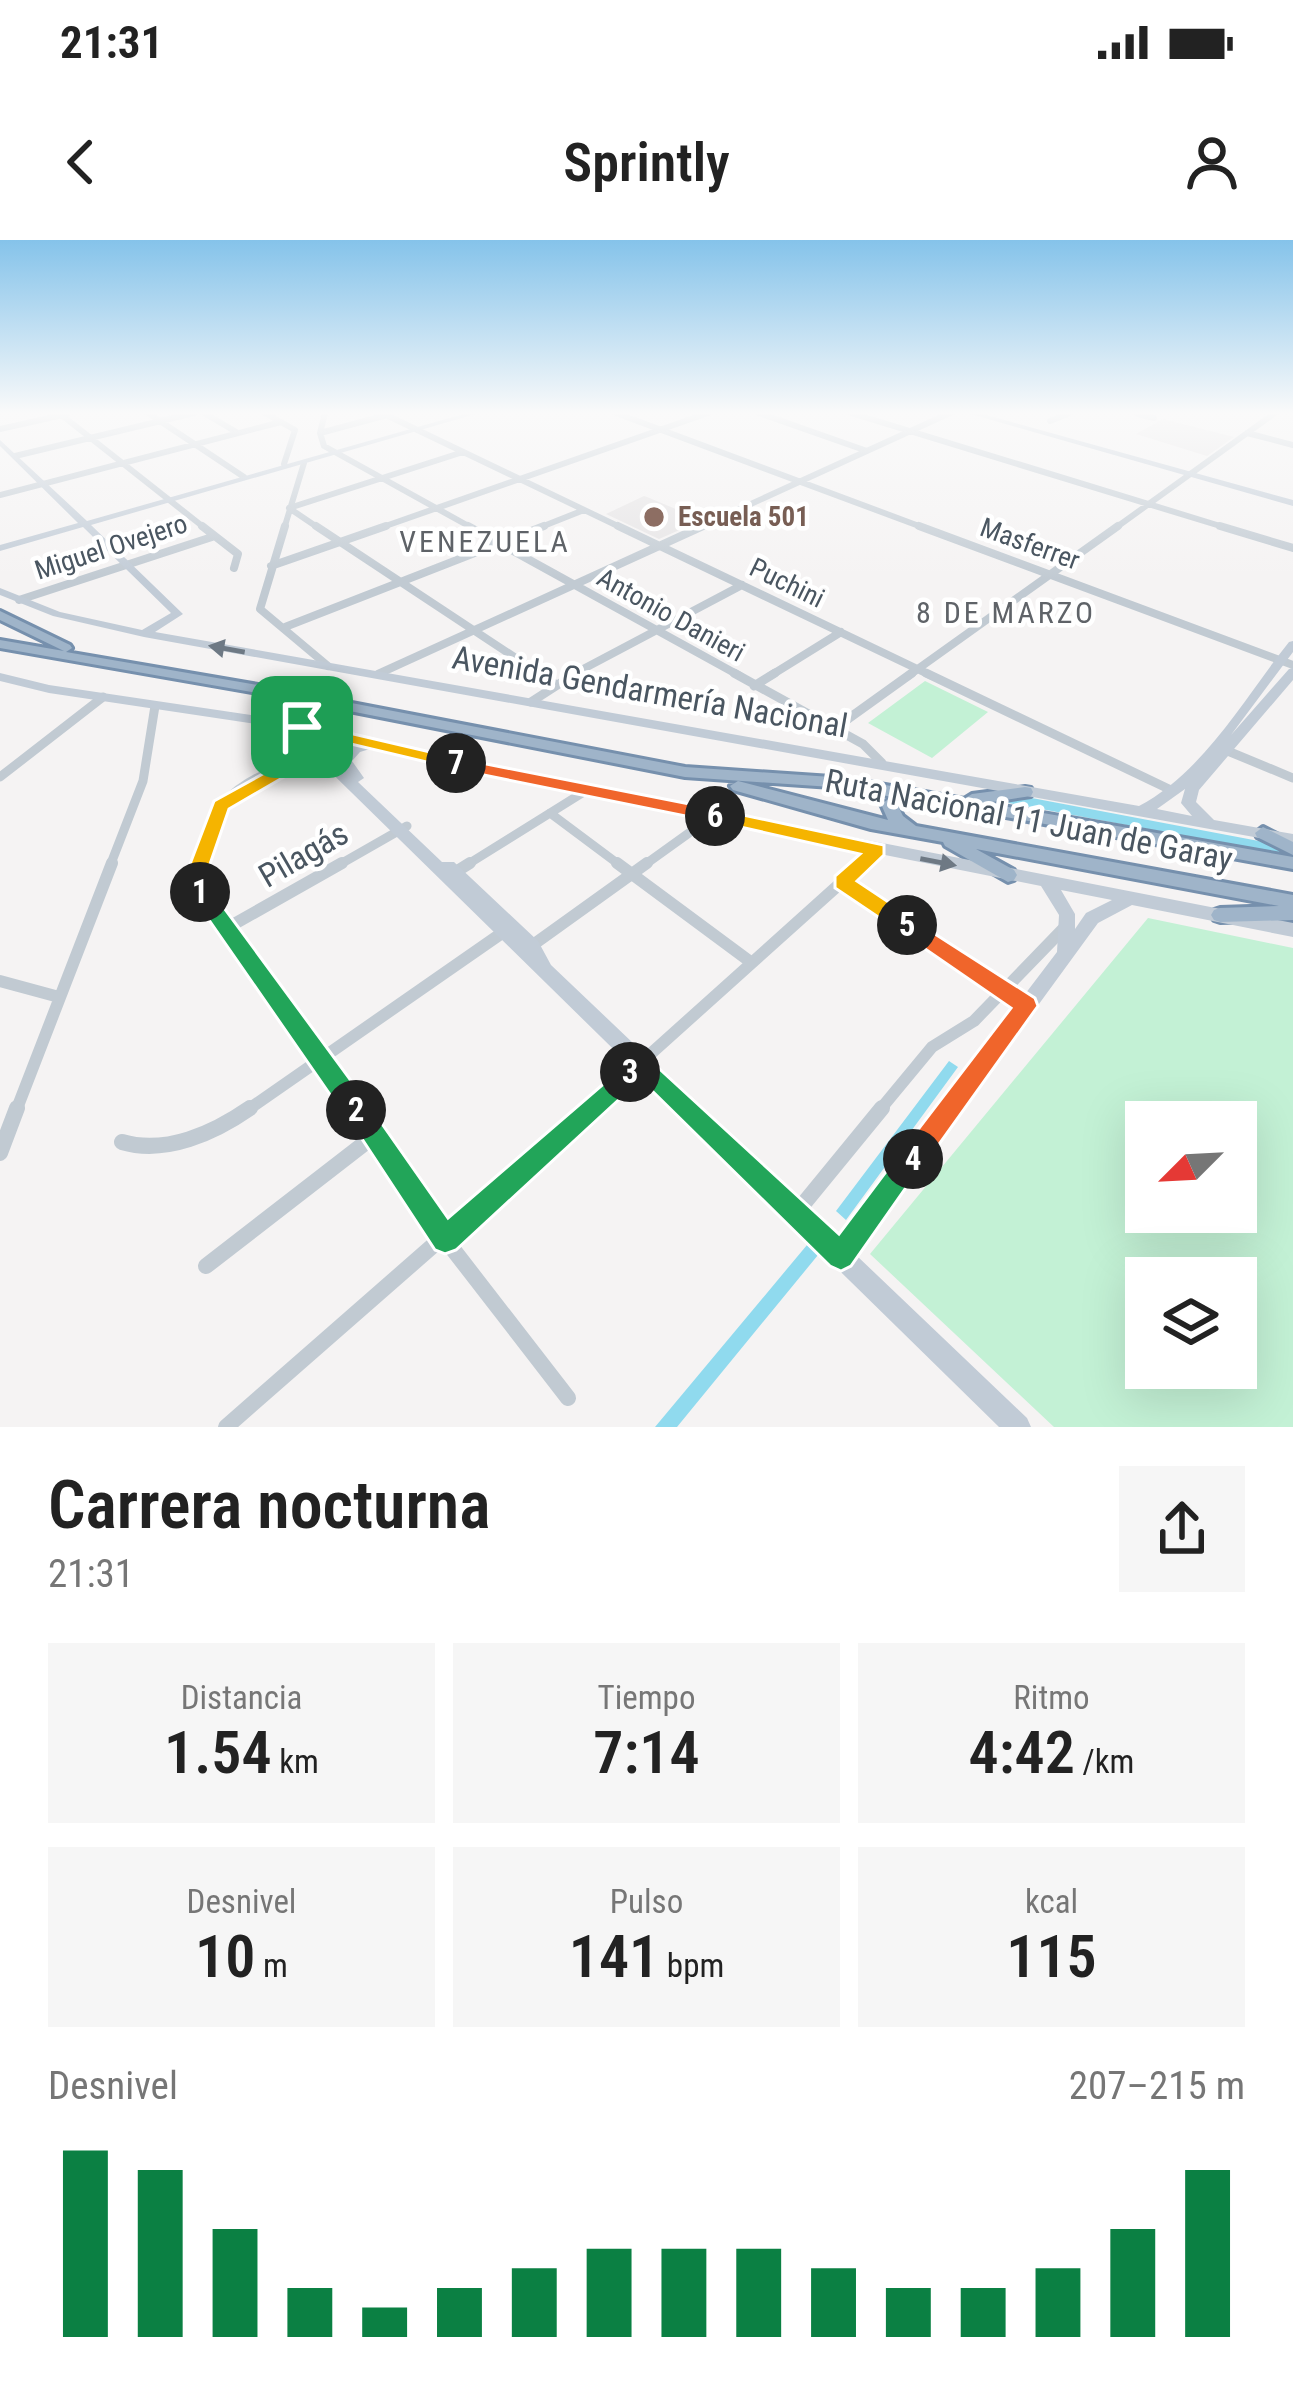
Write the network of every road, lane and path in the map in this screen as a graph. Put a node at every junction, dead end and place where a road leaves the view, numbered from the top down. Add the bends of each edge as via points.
1 (27, 468) edge
2 (102, 468) edge
3 (129, 468) edge
4 (231, 468) edge
5 (269, 468) edge
6 (279, 468) edge
7 (302, 468) edge
8 (365, 468) edge
9 (412, 468) edge
10 (498, 468) edge
11 (551, 468) edge
12 (765, 468) edge
13 (828, 468) edge
14 (1032, 468) edge
15 (1170, 468) edge
16 (1198, 468) edge
17 (1190, 474) junction
18 (243, 476) junction
19 (382, 478) junction
20 (520, 479) junction
21 (799, 481) junction
22 (43, 484) junction
23 (0, 495) edge
24 (167, 498) junction
25 (1293, 503) edge
26 (1148, 504) junction
27 (289, 508) junction
28 (436, 508) junction
29 (584, 510) junction
30 (83, 522) junction
31 (215, 536) junction
32 (341, 542) junction
33 (499, 543) junction
34 (657, 545) junction
35 (0, 546) edge
36 (1293, 548) edge
37 (126, 564) junction
38 (272, 566) junction
39 (234, 568) dead end
40 (1050, 574) junction
41 (401, 582) junction
42 (572, 584) junction
43 (742, 585) junction
44 (0, 591) edge
45 (20, 600) junction
46 (0, 616) edge
47 (285, 627) junction
48 (471, 629) junction
49 (656, 631) junction
50 (841, 632) junction
51 (144, 634) junction
52 (0, 644) edge
53 (1293, 644) edge
54 (89, 657) junction
55 (328, 666) junction
56 (1288, 666) edge
57 (917, 669) junction
58 (378, 674) junction
59 (0, 677) edge
60 (555, 684) junction
61 (754, 686) junction
62 (103, 697) junction
63 (530, 702) junction
64 (155, 706) junction
65 (302, 727) junction
66 (834, 729) junction
67 (363, 746) junction
68 (1221, 748) junction
69 (318, 752) junction
70 (882, 763) junction
71 (685, 772) junction
72 (0, 777) edge
73 (1293, 778) edge
74 (587, 790) junction
75 (1173, 791) junction
76 (1025, 792) junction
77 (917, 794) junction
78 (956, 801) junction
79 (1140, 811) junction
80 (550, 813) junction
81 (714, 815) junction
82 (1211, 824) junction
83 (402, 829) junction
84 (911, 830) junction
85 (1263, 833) junction
86 (940, 836) junction
87 (1293, 839) edge
88 (1293, 849) edge
89 (877, 850) junction
90 (1293, 863) edge
91 (634, 873) junction
92 (1008, 875) junction
93 (451, 876) junction
94 (843, 882) junction
95 (1047, 882) junction
96 (1131, 898) junction
97 (1293, 902) edge
98 (1293, 913) edge
99 (1220, 915) junction
100 (1066, 926) junction
101 (226, 928) junction
102 (1293, 930) edge
103 (502, 933) junction
104 (527, 950) junction
105 (1064, 954) junction
106 (752, 962) junction
107 (0, 981) edge
108 (1004, 990) junction
109 (59, 998) junction
110 (1027, 1006) junction
111 (320, 1058) junction
112 (640, 1063) junction
113 (374, 1136) junction
114 (122, 1142) dead end
115 (0, 1153) edge
116 (796, 1213) junction
117 (445, 1239) junction
118 (841, 1256) junction
119 (206, 1266) dead end
120 (568, 1398) dead end
121 (226, 1427) edge
122 (1018, 1427) edge

1 - 22 main road
2 - 22 street
3 - 24 street
4 - 18 street
5 - 18 main road
6 - 18 main road
7 - 27 street
8 - 19 street, Antonio Danieri
9 - 19 street
10 - 20 street, Puchini
11 - 20 street
12 - 21 street, Masferrer
13 - 21 street
14 - 26 street
15 - 17 main road
16 - 17 street
17 - 25 main road
17 - 26 street
18 - 24 main road
19 - 27 street
19 - 28 street, Antonio Danieri
20 - 28 street
20 - 29 street, Puchini
21 - 34 street
21 - 40 street, Masferrer
22 - 23 street
22 - 30 main road
24 - 30 main road
24 - 31 street
26 - 36 street
26 - 40 street
27 - 32 street
27 - 38 street
28 - 32 street
28 - 33 street, Antonio Danieri
29 - 33 street
29 - 34 street, Puchini
30 - 35 main road
30 - 37 main road
31 - 37 street, Miguel Ovejero
31 - 39 street via 238,554
32 - 38 street
32 - 41 street
33 - 41 street
33 - 42 street, Antonio Danieri
34 - 42 street
34 - 43 street, Puchini
37 - 45 street, Miguel Ovejero
37 - 51 main road via 178,614
38 - 47 street via 260,609
40 - 56 street, Masferrer
40 - 57 street
41 - 47 street
41 - 48 street
42 - 48 street
42 - 49 street, Antonio Danieri
43 - 49 street
43 - 50 street, Puchini
44 - 45 main road, Avenida Gendarmería Nacional
45 - 51 main road, Avenida Gendarmería Nacional
46 - 54 highway, Ruta Nacional 11 Juan de Garay
47 - 55 street
48 - 58 street
48 - 60 street
49 - 60 street
49 - 61 street, Antonio Danieri
50 - 57 street, Puchini
50 - 61 street
55 -> 51 main road, Avenida Gendarmería Nacional
52 - 54 highway, Ruta Nacional 11 Juan de Garay
53 - 56 main road
54 - 71 highway, Ruta Nacional 11 Juan de Garay
55 - 58 main road, Avenida Gendarmería Nacional
56 - 68 main road
57 - 66 street
57 - 75 street, Puchini
58 - 63 main road, Avenida Gendarmería Nacional
59 - 62 main road
60 - 63 street
61 - 66 street, Antonio Danieri
62 - 64 main road
62 - 72 street
63 - 70 main road, Avenida Gendarmería Nacional
64 - 65 main road
64 - 109 street via 143,781
65 - 67 main road
65 - 69 main road
66 - 70 street, Antonio Danieri
67 - 69 street
67 - 74 main road
67 - 83 main road via 347,755 346,768
68 - 73 street
68 - 75 main road
68 - 82 main road via 1188,797
69 - 83 main road
69 - 101 street via 221,805 197,879
70 - 76 main road, Avenida Gendarmería Nacional
71 - 77 highway, Ruta Nacional 11 Juan de Garay
71 - 84 highway, Ruta Nacional 11 Juan de Garay
74 - 80 street
74 - 81 main road
75 - 79 main road
76 - 78 highway
76 - 79 main road, Avenida Gendarmería Nacional
77 - 78 highway, Ruta Nacional 11 Juan de Garay
77 - 84 highway via 890,803
78 - 90 highway, Ruta Nacional 11 Juan de Garay
79 - 82 main road, Avenida Gendarmería Nacional
80 - 91 street
80 - 93 street
81 - 89 main road
81 - 91 street
82 - 85 main road, Avenida Gendarmería Nacional
83 - 93 main road
83 - 101 street, Pilagás
84 - 86 highway, Ruta Nacional 11 Juan de Garay
85 - 87 main road, Avenida Gendarmería Nacional
85 - 88 highway
86 - 92 highway
86 - 97 highway, Ruta Nacional 11 Juan de Garay
89 -> 92 main road
89 - 94 street
91 - 104 street
91 - 106 street
92 - 95 main road
93 - 103 main road
93 - 104 main road
94 - 106 street
94 - 108 street
95 - 96 main road
95 - 100 main road
96 - 99 main road
96 - 105 main road via 1091,917
98 - 99 highway
99 - 102 main road
100 - 105 main road
100 - 108 street
101 - 111 street
103 - 104 main road
103 - 111 street
104 - 112 main road
105 - 110 main road
106 - 112 street
107 - 109 street
108 - 110 street
108 - 116 street via 932,1047
109 - 115 street
110 - 118 main road
111 - 113 street
111 - 114 street via 207,1133 134,1148
112 - 116 main road
112 - 117 street
113 - 117 street
113 - 119 street
116 - 118 main road
117 - 120 street
117 - 121 street
118 - 122 main road

